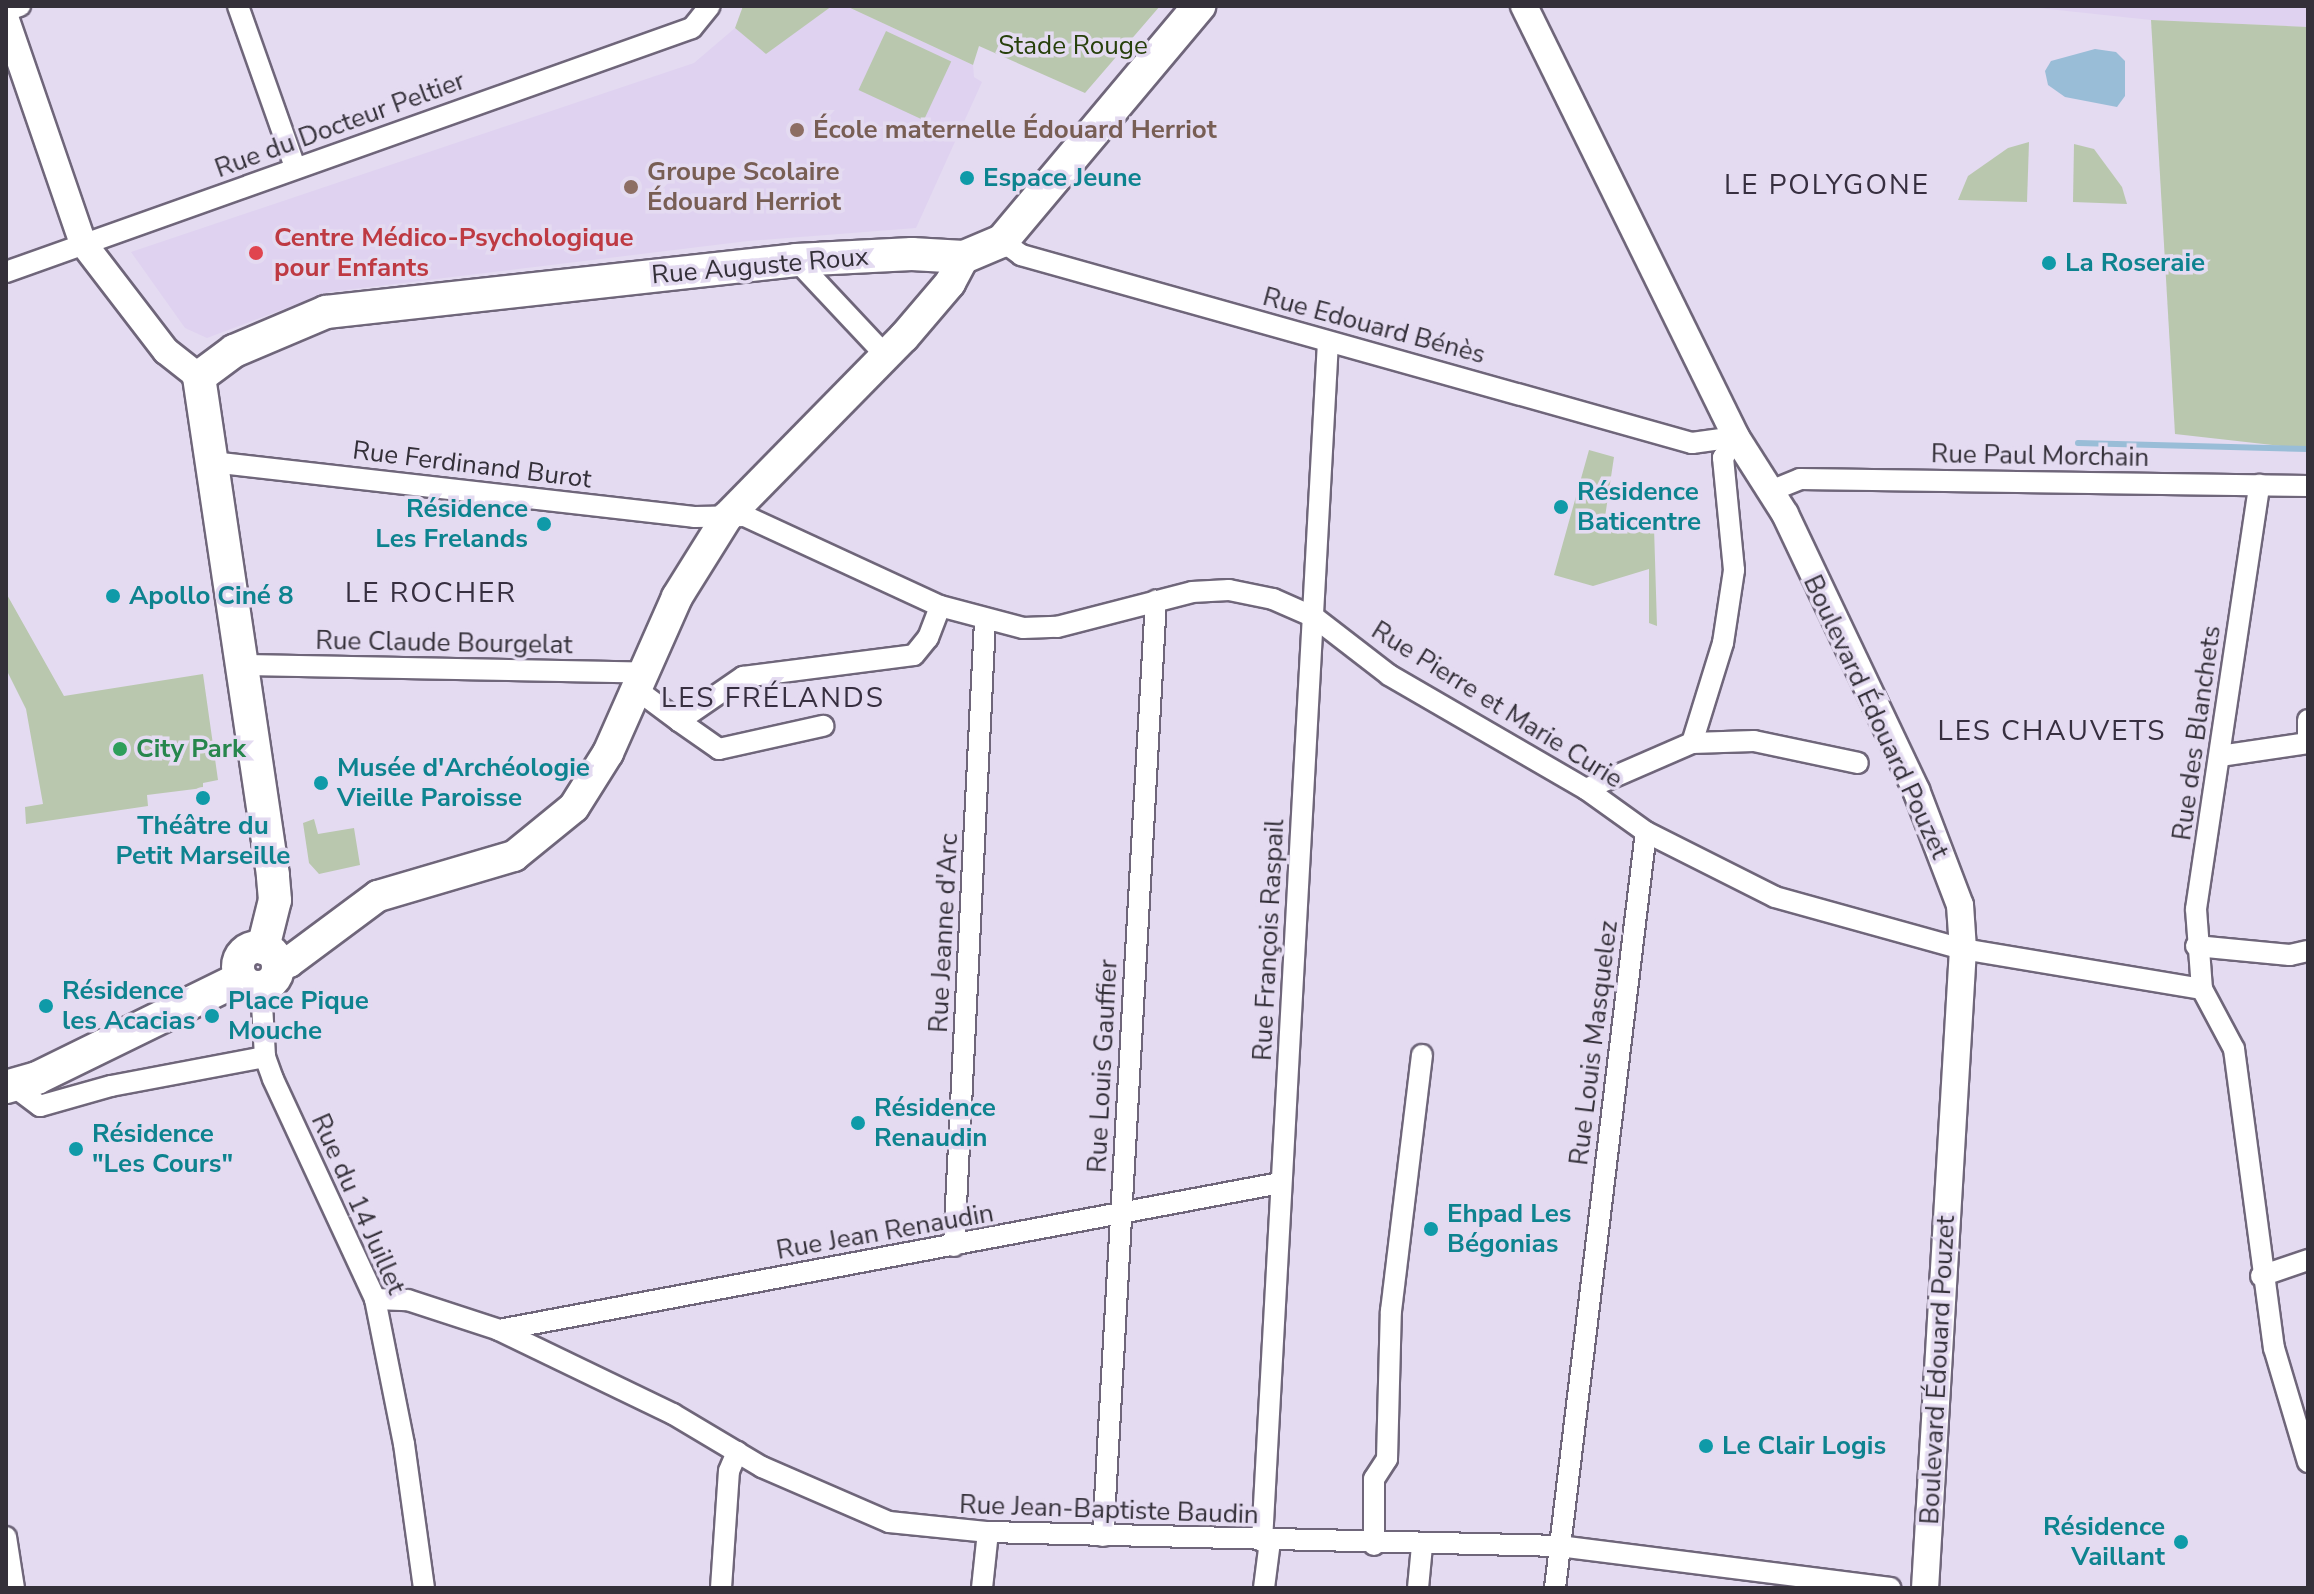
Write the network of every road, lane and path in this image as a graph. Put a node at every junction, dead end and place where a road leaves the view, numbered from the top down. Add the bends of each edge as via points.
1 (20, 6) edge
2 (238, 6) edge
3 (710, 6) edge
4 (1199, 6) edge
5 (1524, 6) edge
6 (6, 11) edge
7 (6, 20) edge
8 (295, 167) junction
9 (1002, 241) junction
10 (83, 243) junction
11 (964, 257) junction
12 (796, 260) junction
13 (6, 272) edge
14 (1328, 342) junction
15 (886, 356) junction
16 (199, 377) junction
17 (1736, 437) junction
18 (212, 462) junction
19 (2259, 485) junction
20 (2308, 486) edge
21 (1773, 490) junction
22 (727, 517) junction
23 (1156, 600) junction
24 (940, 606) junction
25 (1314, 617) junction
26 (985, 622) junction
27 (243, 665) junction
28 (640, 681) junction
29 (2308, 720) edge
30 (679, 721) junction
31 (823, 726) dead end
32 (2308, 742) edge
33 (1692, 743) junction
34 (2220, 756) junction
35 (1858, 763) dead end
36 (1586, 789) junction
37 (1646, 832) junction
38 (2196, 946) junction
39 (1963, 949) junction
40 (2308, 951) edge
41 (256, 968) junction
42 (2202, 989) junction
43 (1422, 1055) dead end
44 (265, 1057) junction
45 (9, 1086) edge
46 (1280, 1183) junction
47 (1120, 1217) junction
48 (954, 1246) junction
49 (2308, 1260) edge
50 (2261, 1276) junction
51 (375, 1299) junction
52 (499, 1330) junction
53 (2300, 1415) edge
54 (737, 1452) junction
55 (2308, 1462) edge
56 (988, 1532) junction
57 (1103, 1536) junction
58 (6, 1537) edge
59 (1266, 1541) junction
60 (1374, 1545) junction
61 (1422, 1546) junction
62 (1559, 1546) junction
63 (14, 1588) edge
64 (424, 1588) edge
65 (721, 1588) edge
66 (982, 1588) edge
67 (1264, 1588) edge
68 (1418, 1588) edge
69 (1555, 1588) edge
70 (1890, 1588) edge
71 (1925, 1588) edge

1 - 6 street
2 - 8 street
3 - 8 street, Rue du Docteur Peltier via 692,28
4 - 9 main road
5 - 17 street, Boulevard Édouard Pouzet
7 - 10 street
8 - 10 street, Rue du Docteur Peltier
9 - 11 main road, Rue Auguste Roux
9 - 14 street, Rue Edouard Bénès via 1021,255
10 - 13 street, Rue du Docteur Peltier
10 - 16 street via 166,351
11 - 12 main road, Rue Auguste Roux
11 - 15 main road via 950,283
12 - 15 street
12 - 16 main road, Rue Auguste Roux via 326,312 234,351
14 - 17 street, Rue Edouard Bénès via 1692,443
14 - 25 street, Rue François Raspail
15 - 22 main road
16 - 18 main road
17 - 21 street, Boulevard Édouard Pouzet
17 - 33 street via 1723,458 1734,570 1723,643
18 - 22 street, Rue Ferdinand Burot
18 - 27 main road
19 - 20 street, Rue Paul Morchain
19 - 21 street, Rue Paul Morchain via 1800,479
19 - 34 street, Rue des Blanchets
21 - 39 street, Boulevard Édouard Pouzet via 1941,849 1960,905
22 - 24 street, Rue Pierre et Marie Curie via 745,516
22 - 28 main road via 677,597
23 - 25 street, Rue Pierre et Marie Curie via 1229,590 1273,599
23 - 26 street, Rue Pierre et Marie Curie via 1057,627
23 - 47 street, Rue Louis Gauffier
24 - 26 street, Rue Pierre et Marie Curie
24 - 30 street via 928,638 914,655 743,677
25 - 36 street, Rue Pierre et Marie Curie via 1389,675
25 - 46 street, Rue François Raspail
26 - 48 street, Rue Jeanne d'Arc
27 - 28 street, Rue Claude Bourgelat
27 - 41 main road via 275,900
28 - 30 street
28 - 41 main road via 591,784 543,836 514,856 378,896 289,962
29 - 32 street
30 - 31 street via 719,749
32 - 34 street
33 - 35 street via 1754,741
33 - 36 street
34 - 38 street, Rue des Blanchets via 2196,909
36 - 37 street, Rue Pierre et Marie Curie
37 - 39 street, Rue Pierre et Marie Curie via 1775,897
37 - 62 street, Rue Louis Masquelez
38 - 40 street via 2290,955
38 - 42 street, Rue des Blanchets
39 - 42 street, Rue Pierre et Marie Curie
39 - 71 street, Boulevard Édouard Pouzet
41 - 44 street, Rue du 14 Juillet
41 - 45 main road via 30,1068
42 - 50 street via 2234,1049
43 - 60 street via 1391,1311 1387,1459 1374,1479
44 - 45 street via 111,1086 40,1106
44 - 51 street, Rue du 14 Juillet
46 - 47 street, Rue Jean Renaudin
46 - 59 street, Rue François Raspail
47 - 48 street, Rue Jean Renaudin
47 - 57 street, Rue Louis Gauffier
48 - 52 street, Rue Jean Renaudin
49 - 50 street
50 - 53 street
51 - 52 street, Rue Jean-Baptiste Baudin via 408,1300
51 - 64 street, Rue du 14 Juillet via 404,1444
52 - 54 street, Rue Jean-Baptiste Baudin via 673,1414
53 - 55 street
54 - 56 street, Rue Jean-Baptiste Baudin via 864,1515
54 - 65 street via 729,1471
56 - 57 street, Rue Jean-Baptiste Baudin
56 - 66 street
57 - 59 street, Rue Jean-Baptiste Baudin
58 - 63 street
59 - 60 street, Rue Jean-Baptiste Baudin
59 - 67 street, Rue François Raspail
60 - 61 street, Rue Jean-Baptiste Baudin
61 - 62 street, Rue Jean-Baptiste Baudin
61 - 68 street
62 - 69 street, Rue Louis Masquelez
62 - 70 street, Rue Jean-Baptiste Baudin

